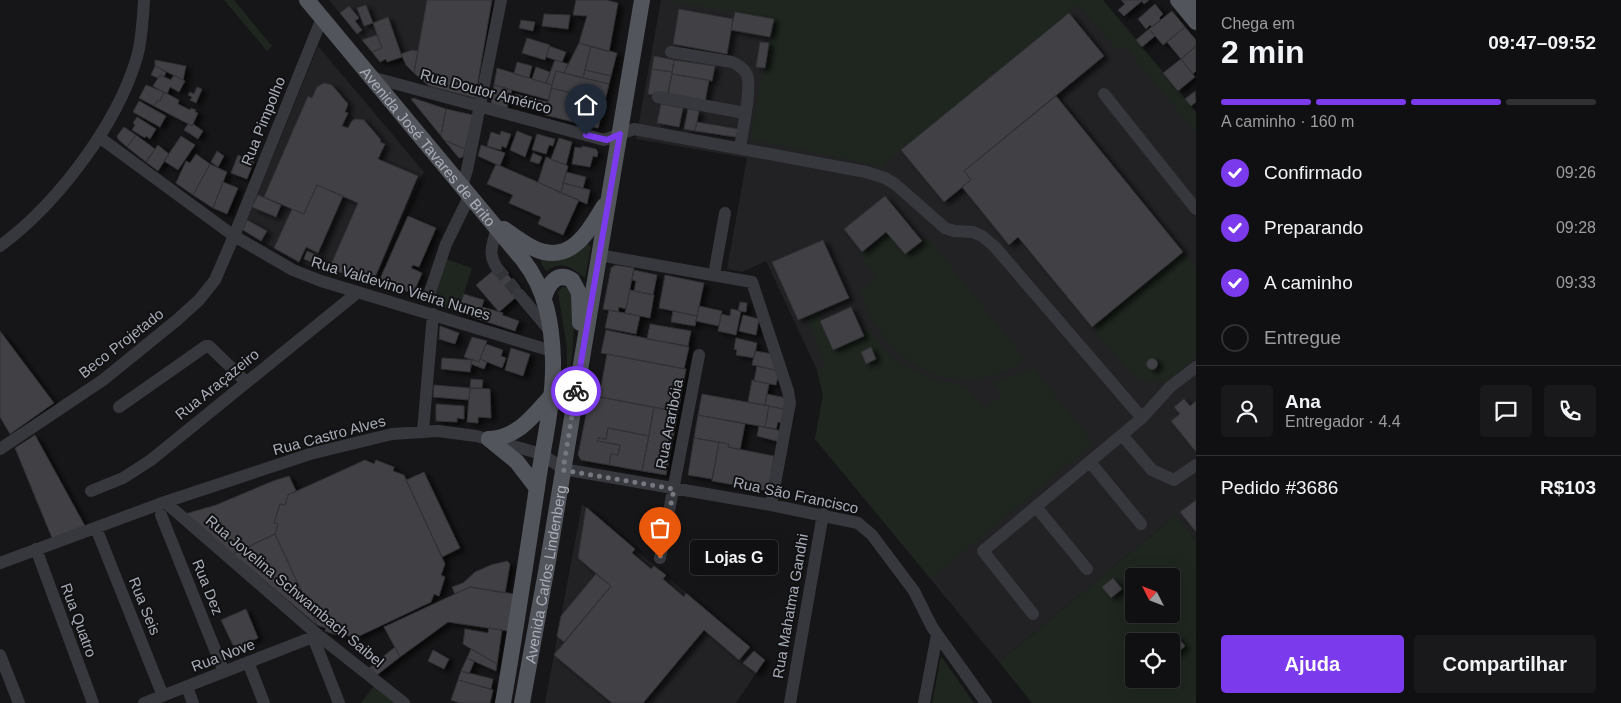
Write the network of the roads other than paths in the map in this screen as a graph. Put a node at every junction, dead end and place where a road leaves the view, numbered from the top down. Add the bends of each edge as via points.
1 (144, 0) edge
2 (307, 0) edge
3 (501, 0) edge
4 (642, 0) edge
5 (1178, 0) edge
6 (1193, 0) edge
7 (1196, 4) edge
8 (322, 18) junction
9 (1196, 22) edge
10 (671, 52) dead end
11 (371, 77) junction
12 (1104, 94) dead end
13 (658, 98) dead end
14 (480, 106) junction
15 (745, 113) junction
16 (620, 134) junction
17 (99, 137) junction
18 (740, 148) junction
19 (466, 191) junction
20 (609, 198) junction
21 (1196, 209) edge
22 (725, 213) dead end
23 (493, 224) junction
24 (234, 236) junction
25 (0, 246) edge
26 (599, 255) junction
27 (497, 268) tunnel mouth
28 (714, 275) junction
29 (358, 292) junction
30 (519, 294) tunnel mouth
31 (429, 295) dead end
32 (544, 298) junction
33 (433, 314) junction
34 (550, 331) junction
35 (552, 351) junction
36 (699, 355) dead end
37 (581, 359) junction
38 (1196, 367) edge
39 (246, 382) junction
40 (552, 395) junction
41 (119, 407) dead end
42 (1142, 418) junction
43 (423, 431) junction
44 (1122, 435) junction
45 (489, 439) junction
46 (567, 440) junction
47 (0, 449) edge
48 (542, 454) junction
49 (1090, 462) junction
50 (1196, 465) edge
51 (563, 470) junction
52 (537, 488) junction
53 (674, 489) junction
54 (91, 491) dead end
55 (771, 505) junction
56 (161, 507) junction
57 (1036, 507) junction
58 (823, 514) junction
59 (1141, 524) dead end
60 (96, 528) junction
61 (36, 549) junction
62 (660, 558) dead end
63 (0, 563) edge
64 (1087, 569) dead end
65 (1033, 614) dead end
66 (937, 635) junction
67 (0, 655) edge
68 (248, 662) junction
69 (224, 672) junction
70 (186, 687) junction
71 (163, 696) junction
72 (19, 703) edge
73 (93, 703) edge
74 (144, 703) edge
75 (193, 703) edge
76 (264, 703) edge
77 (340, 703) edge
78 (404, 703) edge
79 (503, 703) edge
80 (522, 703) edge
81 (790, 703) edge
82 (924, 703) edge
83 (986, 703) edge

1 - 17 street via 138,55 120,100
2 - 8 main road, Avenida José Tavares de Brito
3 - 14 street
4 - 16 main road, Avenida Carlos Lindenberg
5 - 9 main road
6 - 7 main road
8 - 11 main road, Avenida José Tavares de Brito
8 - 24 street, Rua Pimpolho
10 - 15 street via 732,62 741,67 747,75 748,86
11 - 14 street, Rua Doutor Américo
11 - 19 main road, Avenida José Tavares de Brito
12 - 21 street
13 - 15 street
14 - 16 street, Rua Doutor Américo via 604,140
14 - 19 street
15 - 18 street
16 - 18 street, Rua Doutor Américo via 634,129
16 - 20 main road, Avenida Carlos Lindenberg
17 - 24 street, Rua Valdevino Vieira Nunes
17 - 25 street via 48,203
18 - 42 street, Rua Doutor Américo via 875,175 895,184 944,228 982,236 1005,257
19 - 23 main road, Avenida José Tavares de Brito
19 - 31 street
20 - 23 main road via 584,238 557,252 535,249
20 - 26 main road, Avenida Carlos Lindenberg
22 - 28 street
23 - 27 street via 491,259
23 - 32 main road, Avenida José Tavares de Brito via 530,269
24 - 29 street, Rua Valdevino Vieira Nunes via 293,270
24 - 47 street, Beco Projetado via 214,280 199,300 103,380
26 - 28 street
26 - 37 main road, Avenida Carlos Lindenberg
28 - 55 street via 752,282 788,391 790,403
29 - 33 street, Rua Valdevino Vieira Nunes
29 - 39 street, Rua Araçazeiro
30 - 34 street
32 - 34 main road, Avenida Carlos Lindenberg
32 - 37 main road via 548,285 555,279 568,278 576,285 580,298
33 - 35 street, Rua Valdevino Vieira Nunes
33 - 43 street
34 - 35 main road, Avenida Carlos Lindenberg
35 - 40 main road, Avenida Carlos Lindenberg
36 - 53 street, Rua Araribóia
37 - 46 main road, Avenida Carlos Lindenberg
38 - 42 street via 1170,387
39 - 41 street via 206,346
39 - 54 street, Rua Araçazeiro via 151,460 123,478
40 - 45 main road via 518,431
40 - 48 main road, Avenida Carlos Lindenberg
42 - 44 street
43 - 45 street, Rua Castro Alves via 453,432
43 - 56 street, Rua Castro Alves via 392,434 329,449
44 - 49 street
44 - 50 street via 1152,470 1174,480
45 - 48 street, Rua Castro Alves
45 - 52 main road via 512,457
46 - 48 main road
46 - 51 main road, Avenida Carlos Lindenberg
48 - 51 street, Rua São Francisco
48 - 52 main road, Avenida Carlos Lindenberg
49 - 57 street
49 - 59 street
51 - 53 street, Rua São Francisco
51 - 80 main road, Avenida Carlos Lindenberg
52 - 79 main road, Avenida Carlos Lindenberg
53 - 55 street, Rua São Francisco
53 - 62 street, Rua Araribóia
55 - 58 street, Rua São Francisco
56 - 60 street, Rua Castro Alves
56 - 69 street, Rua Dez
56 - 78 street, Rua Jovelina Schwambach Saibel
57 - 64 street
57 - 65 street via 983,551
58 - 66 street, Rua São Francisco via 858,523 868,530 919,599
58 - 81 street, Rua Mahatma Gandhi
60 - 61 street, Rua Castro Alves
60 - 71 street, Rua Seis
61 - 63 street, Rua Castro Alves
61 - 73 street, Rua Quatro
66 - 82 street
66 - 83 street, Rua São Francisco
67 - 72 street
68 - 69 street, Rua Nove
68 - 76 street
68 - 77 street, Rua Nove via 313,637
69 - 70 street, Rua Nove
70 - 71 street, Rua Nove
70 - 75 street
71 - 74 street, Rua Nove

